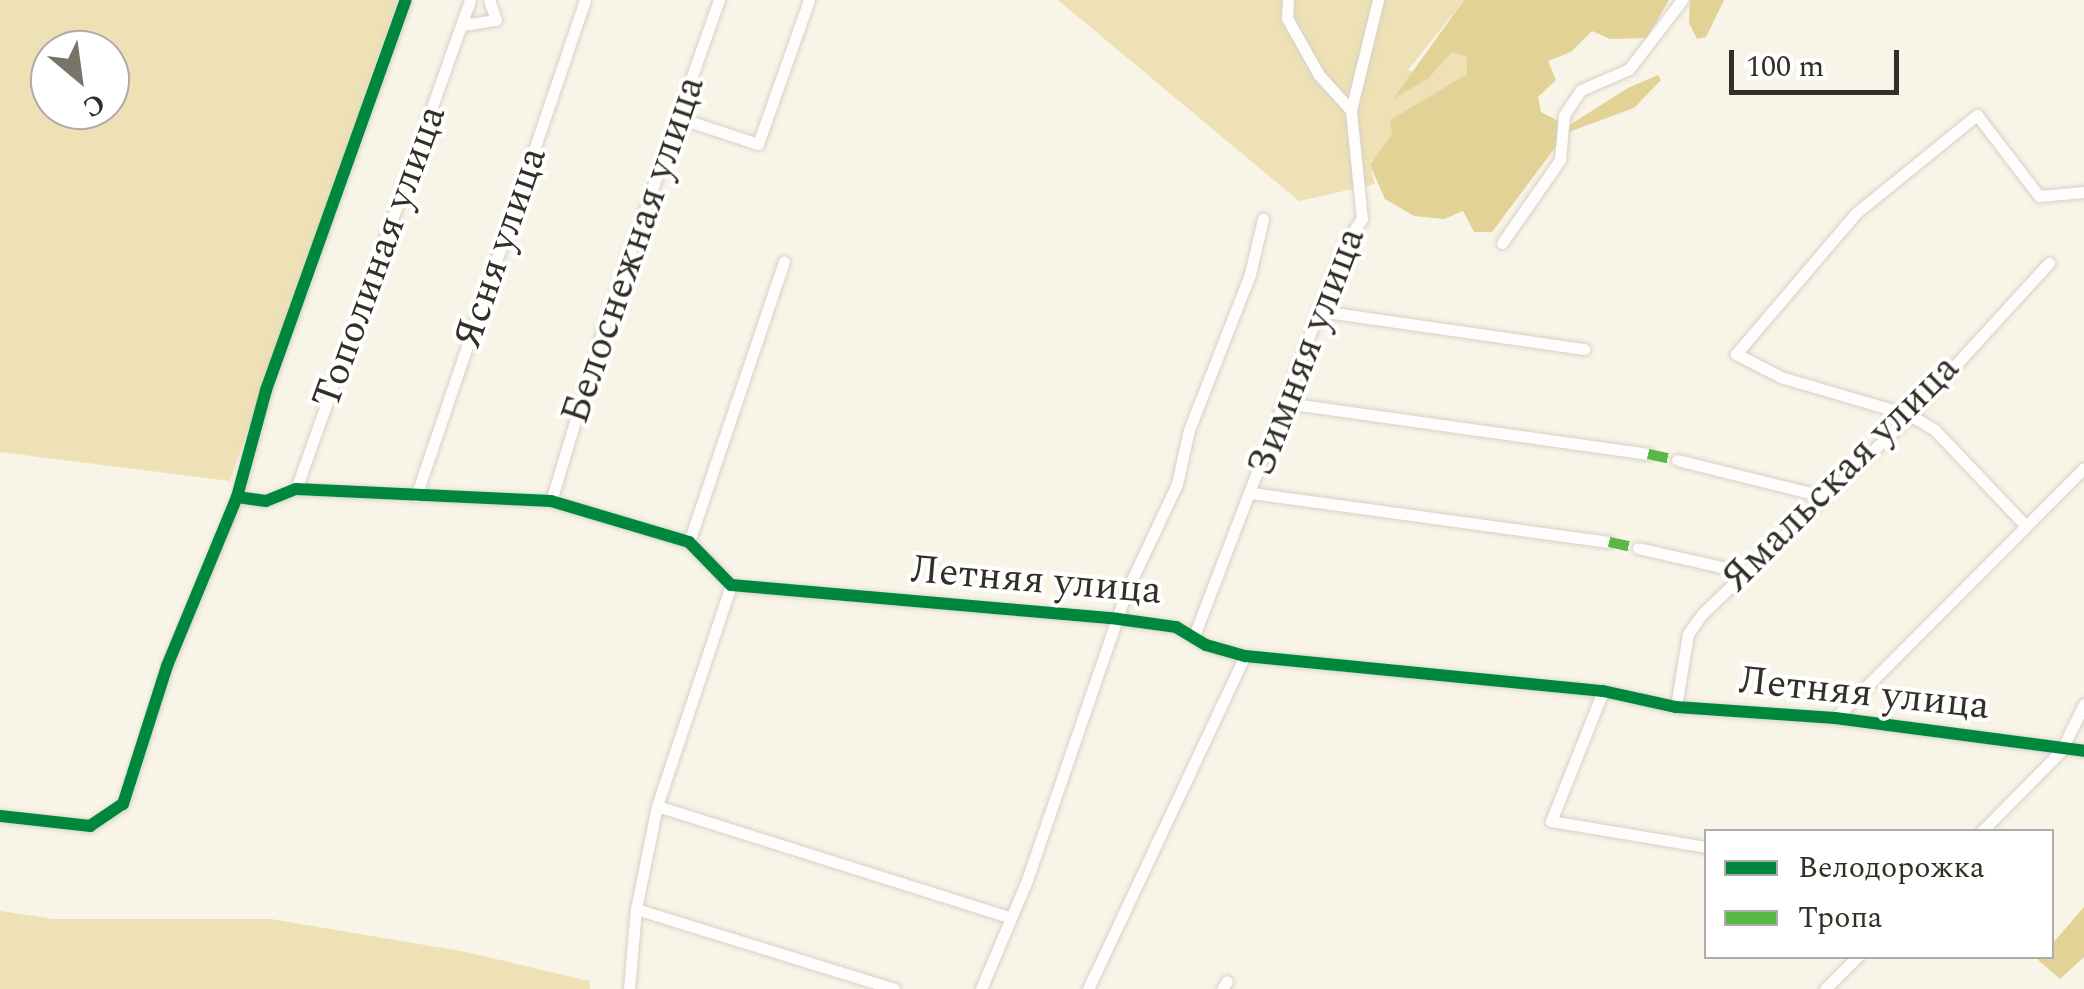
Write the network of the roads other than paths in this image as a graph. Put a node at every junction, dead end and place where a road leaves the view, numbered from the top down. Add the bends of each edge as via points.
1 (406, 0) edge
2 (470, 0) edge
3 (489, 0) edge
4 (585, 0) edge
5 (718, 0) edge
6 (810, 0) edge
7 (1288, 0) edge
8 (1382, 0) edge
9 (1682, 0) edge
10 (463, 25) junction
11 (1351, 110) junction
12 (679, 118) junction
13 (2084, 192) edge
14 (1264, 219) dead end
15 (1502, 243) dead end
16 (784, 262) dead end
17 (2049, 263) dead end
18 (1320, 311) junction
19 (1584, 349) dead end
20 (1286, 403) junction
21 (1910, 414) junction
22 (1648, 454) dead end
23 (1678, 460) dead end
24 (2084, 468) edge
25 (296, 488) junction
26 (1251, 493) junction
27 (416, 496) junction
28 (1822, 496) junction
29 (237, 497) junction
30 (551, 501) junction
31 (2025, 525) junction
32 (689, 542) junction
33 (1609, 542) dead end
34 (1638, 548) dead end
35 (1744, 572) junction
36 (731, 586) junction
37 (1118, 619) junction
38 (1194, 636) junction
39 (1245, 656) junction
40 (1602, 691) junction
41 (2084, 704) edge
42 (1676, 707) junction
43 (1835, 718) junction
44 (2061, 750) junction
45 (2084, 752) edge
46 (657, 806) junction
47 (0, 816) edge
48 (1984, 829) edge
49 (1704, 847) edge
50 (636, 909) junction
51 (1008, 917) junction
52 (1855, 959) edge
53 (628, 989) edge
54 (894, 989) edge
55 (980, 989) edge
56 (1088, 989) edge
57 (1826, 989) edge

1 - 29 street via 266,390
2 - 10 street, Тополиная улица
3 - 10 street via 496,20
4 - 27 street, Ясня улица
5 - 12 street, Белоснежная улица
6 - 12 street via 758,144
7 - 11 street via 1286,18 1319,75
8 - 11 street, Зимняя улица
9 - 15 street via 1629,69 1581,90 1564,114 1560,160
10 - 25 street, Тополиная улица
11 - 18 street, Зимняя улица via 1362,219 1345,243
12 - 30 street, Белоснежная улица
13 - 21 street via 2039,196 1977,115 1856,212 1736,354 1781,377
14 - 37 street via 1176,484
16 - 32 street
17 - 21 street, Ямальская улица
18 - 19 street
18 - 20 street, Зимняя улица
20 - 22 street
20 - 26 street, Зимняя улица
21 - 28 street, Ямальская улица
21 - 31 street via 1935,430
23 - 28 street
24 - 31 street
25 - 27 street
25 - 29 street via 266,501
26 - 33 street
26 - 38 street, Зимняя улица
27 - 30 street
28 - 35 street, Ямальская улица
29 - 47 street via 166,666 123,804 90,826
30 - 32 street
31 - 43 street
32 - 36 street
34 - 35 street
35 - 42 street, Ямальская улица via 1688,634
36 - 37 street, Летняя улица
36 - 46 street
37 - 38 street, Летняя улица
37 - 51 street via 1027,880
38 - 39 street, Летняя улица
39 - 40 street, Летняя улица
39 - 56 street
40 - 42 street, Летняя улица
40 - 49 street via 1551,821
41 - 44 street
42 - 43 street, Летняя улица
43 - 44 street, Летняя улица
44 - 45 street, Летняя улица
44 - 48 street
46 - 50 street
46 - 51 street
50 - 53 street
50 - 54 street
51 - 55 street
52 - 57 street

